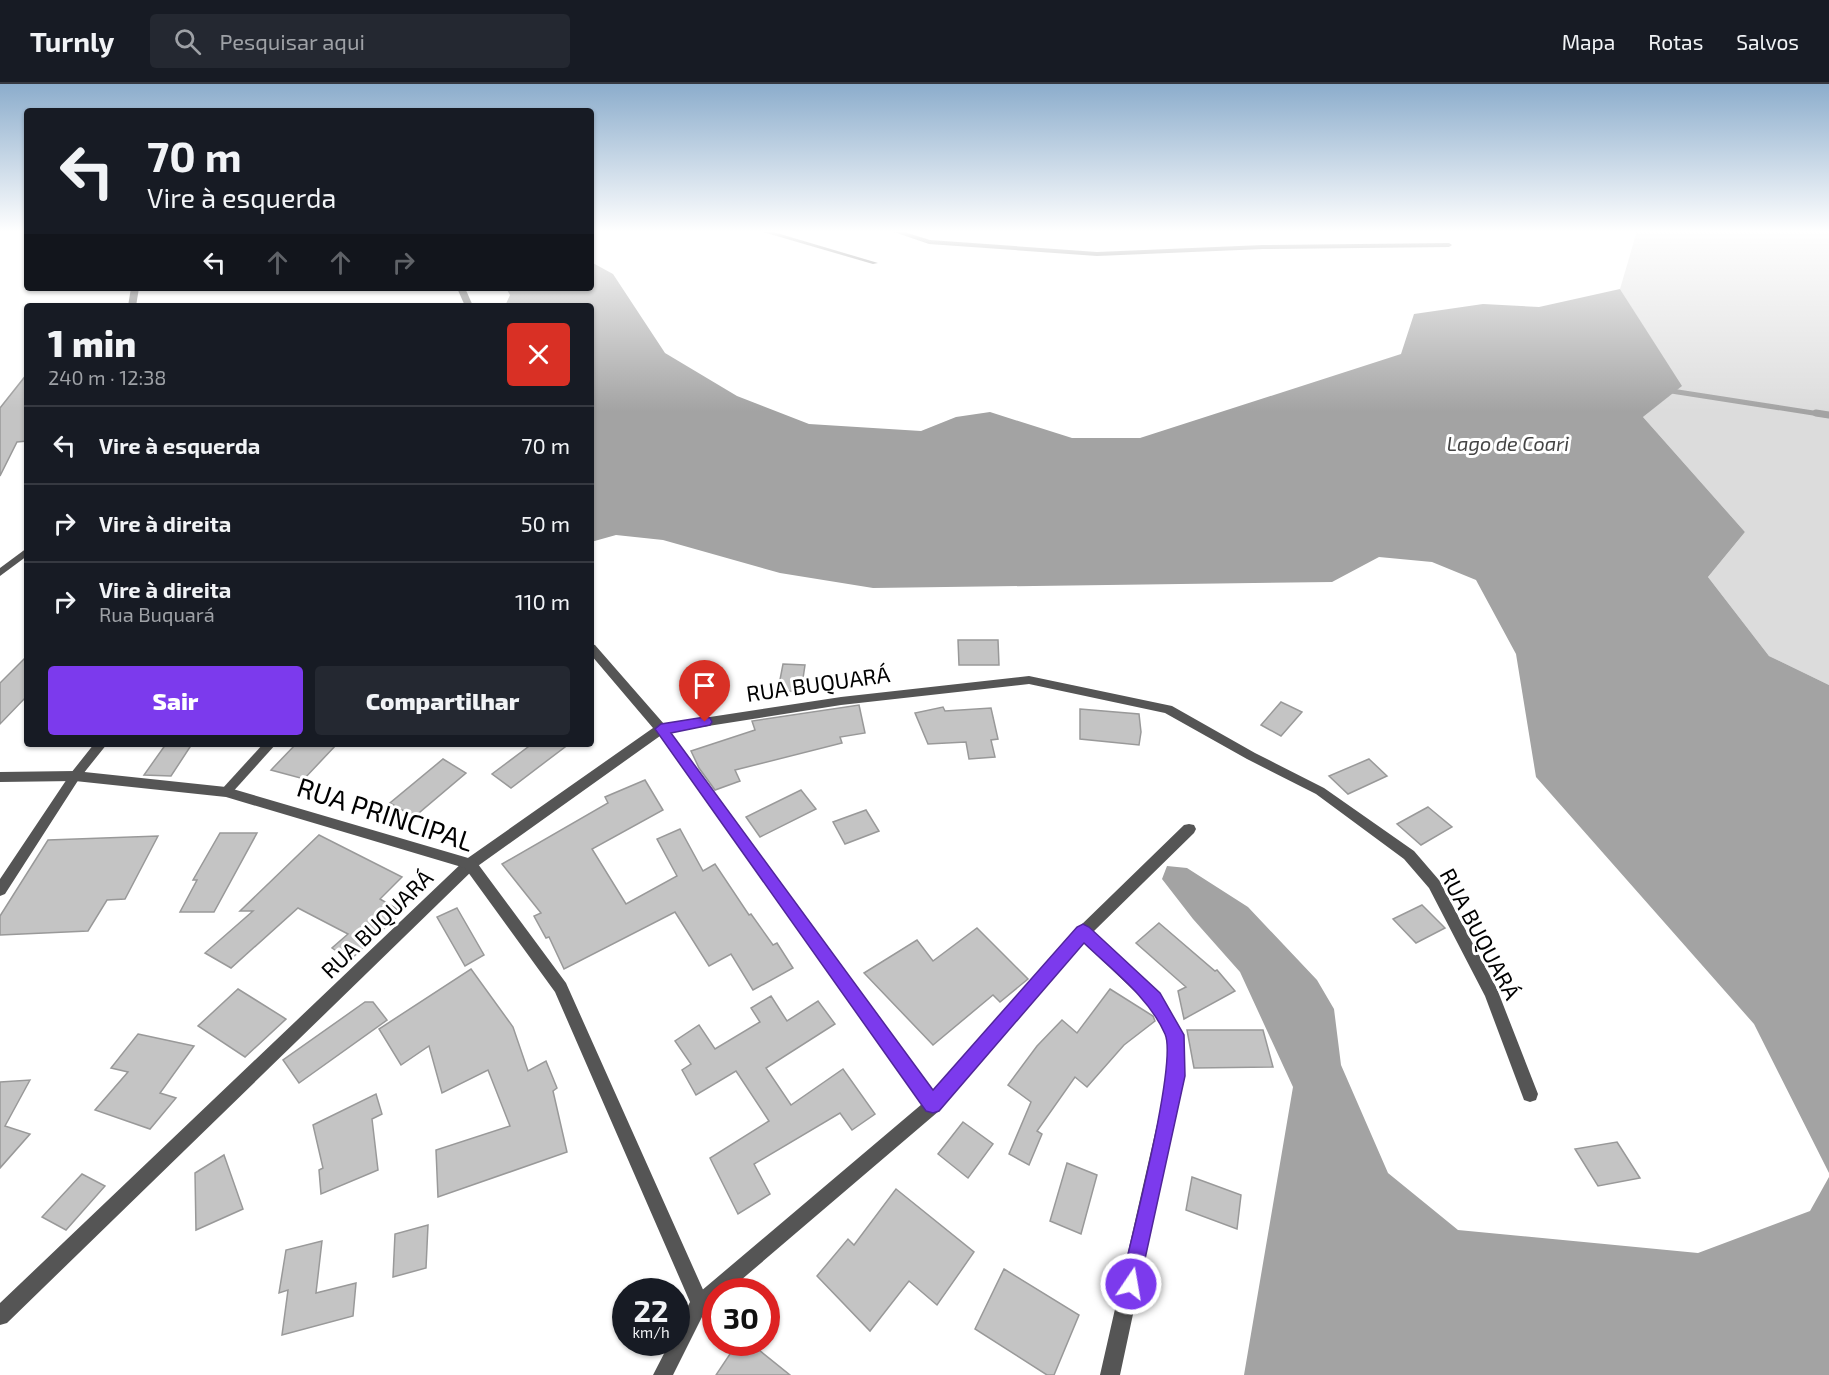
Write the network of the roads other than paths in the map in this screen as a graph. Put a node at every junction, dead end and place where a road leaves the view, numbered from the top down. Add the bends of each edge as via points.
1 (24, 553) edge
2 (0, 573) edge
3 (594, 651) edge
4 (661, 729) junction
5 (99, 747) edge
6 (267, 747) edge
7 (75, 776) junction
8 (0, 777) edge
9 (226, 792) junction
10 (1189, 829) dead end
11 (470, 864) junction
12 (0, 890) edge
13 (1083, 932) junction
14 (1530, 1094) dead end
15 (933, 1104) junction
16 (700, 1304) junction
17 (0, 1316) edge
18 (663, 1375) edge
19 (1110, 1375) edge

1 - 2 street
3 - 4 street
4 - 11 street, RUA BUQUARÁ
4 - 14 street, RUA BUQUARÁ via 841,701 1029,680 1168,709 1320,791 1409,855 1434,884 1492,994
4 - 15 street
5 - 7 street
6 - 9 street
7 - 8 street, RUA PRINCIPAL
7 - 9 street, RUA PRINCIPAL
7 - 12 street
9 - 11 street, RUA PRINCIPAL
10 - 13 street
11 - 16 street, RUA PRINCIPAL via 561,988
11 - 17 street, RUA BUQUARÁ
13 - 15 street
13 - 19 street via 1154,999 1175,1035 1176,1076
15 - 16 street
16 - 18 street

